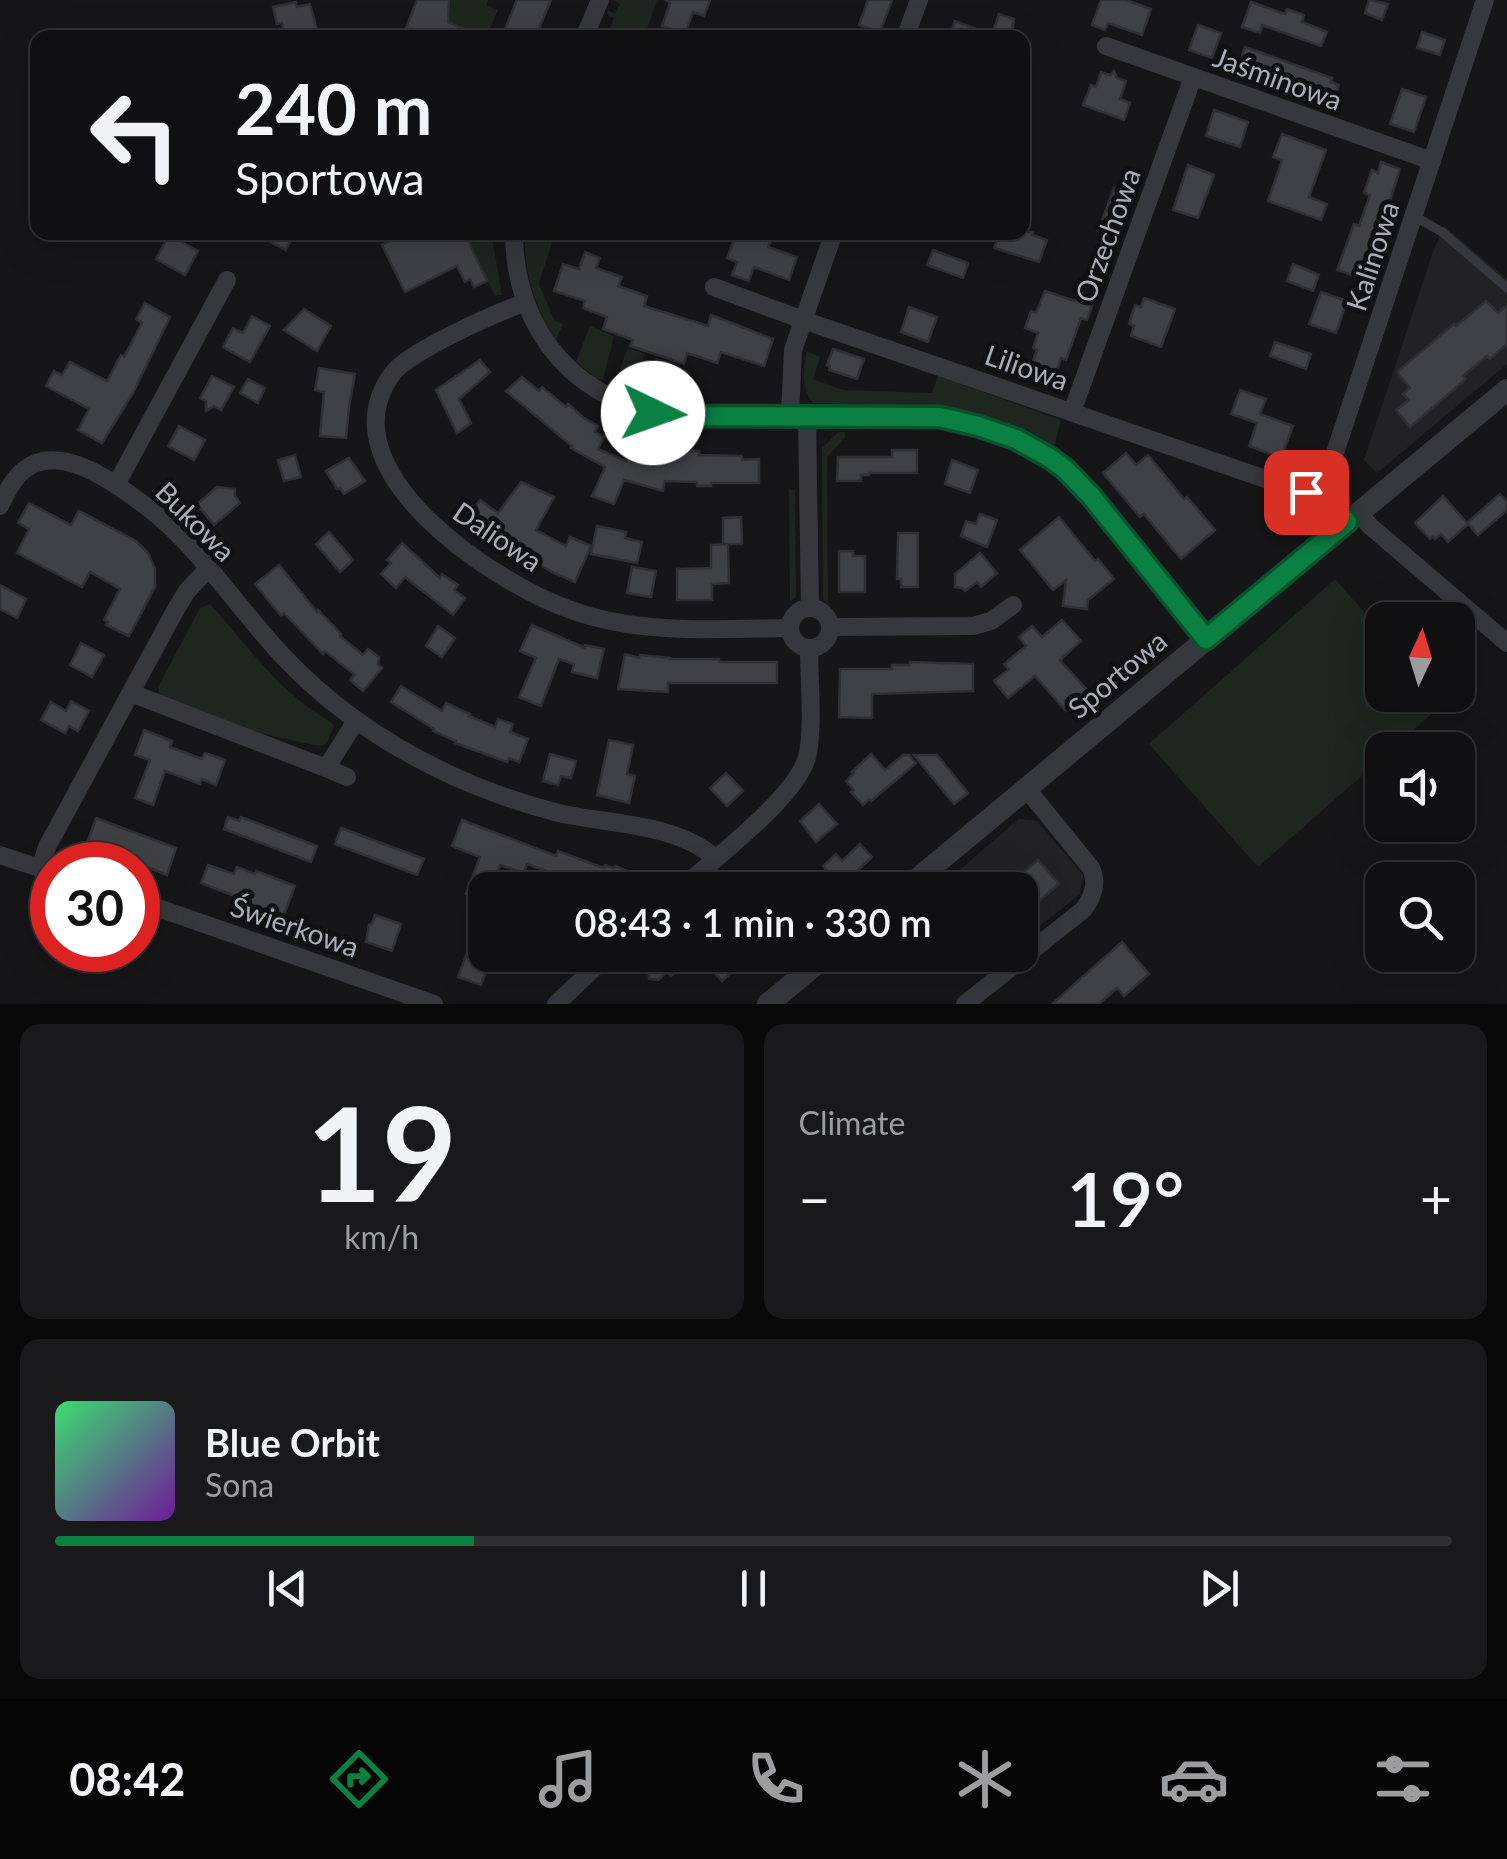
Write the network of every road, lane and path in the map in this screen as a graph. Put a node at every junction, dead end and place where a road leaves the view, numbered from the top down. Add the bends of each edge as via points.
1 (600, 0) edge
2 (919, 0) edge
3 (1486, 0) edge
4 (587, 30) edge
5 (908, 30) edge
6 (1106, 46) dead end
7 (1193, 76) junction
8 (1432, 162) junction
9 (1414, 216) junction
10 (514, 240) edge
11 (831, 240) edge
12 (227, 280) dead end
13 (714, 287) dead end
14 (1507, 288) edge
15 (525, 303) junction
16 (803, 320) junction
17 (1507, 390) edge
18 (1072, 412) junction
19 (798, 416) junction
20 (116, 485) junction
21 (1324, 494) junction
22 (0, 506) edge
23 (1353, 518) junction
24 (208, 569) junction
25 (1013, 604) dead end
26 (810, 608) junction
27 (830, 627) junction
28 (790, 628) junction
29 (1206, 639) junction
30 (1507, 643) edge
31 (809, 649) junction
32 (131, 693) junction
33 (356, 721) junction
34 (326, 768) junction
35 (348, 777) dead end
36 (1026, 788) junction
37 (50, 842) edge
38 (0, 855) edge
39 (715, 858) junction
40 (30, 865) edge
41 (700, 872) edge
42 (926, 872) edge
43 (160, 908) edge
44 (590, 972) edge
45 (807, 972) edge
46 (434, 1004) edge
47 (556, 1004) edge
48 (768, 1004) edge
49 (965, 1004) edge

1 - 4 street
2 - 5 street
3 - 8 street, Kalinowa
6 - 7 street, Jaśminowa
7 - 8 street, Jaśminowa
7 - 18 street, Orzechowa
8 - 9 street, Kalinowa
9 - 14 lane
9 - 21 street, Kalinowa
10 - 15 street
11 - 16 street
12 - 20 street, Bukowa
13 - 16 street, Liliowa
15 - 19 street via 564,363 622,404 664,414
15 - 28 street, Daliowa via 417,354 386,383 377,430 386,463 407,497 464,552 574,612 648,626
16 - 18 street, Liliowa
16 - 19 street via 792,358
17 - 23 street, Sportowa
18 - 21 street, Liliowa
19 - 26 street
19 - 29 street via 940,417 1034,448 1078,481
20 - 22 street via 80,464 51,460 16,478
20 - 24 street, Bukowa via 165,522
21 - 23 street
23 - 29 street, Sportowa
23 - 30 street
24 - 32 street via 186,591
24 - 33 street, Bukowa via 284,657
25 - 27 street via 973,626
26 - 27 street via 824,614
26 - 28 street via 796,613
27 - 31 street via 825,641
28 - 31 street via 794,641
29 - 36 street, Sportowa
31 - 39 street via 809,748 802,771
32 - 34 street
32 - 37 street
33 - 34 street
33 - 39 street, Bukowa via 473,784 561,813 678,836
34 - 35 street
36 - 42 street, Sportowa
36 - 49 street via 1091,868 1094,891 1084,909
38 - 40 street
39 - 41 street
43 - 46 street, Świerkowa
44 - 47 street
45 - 48 street

